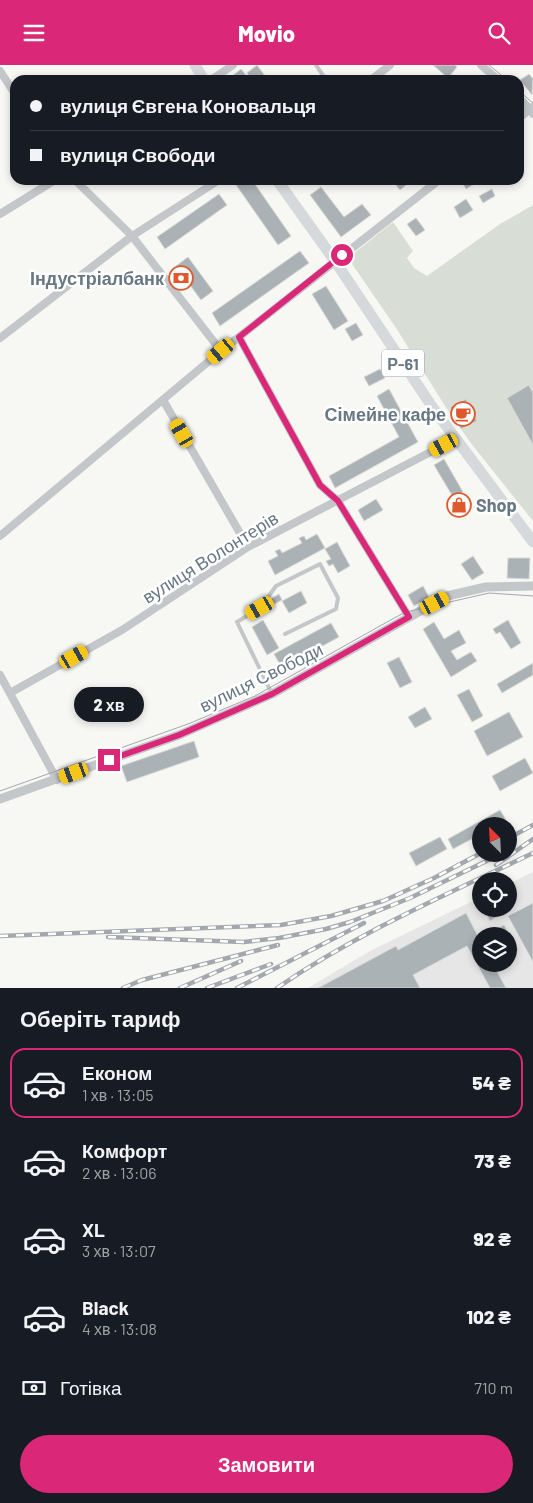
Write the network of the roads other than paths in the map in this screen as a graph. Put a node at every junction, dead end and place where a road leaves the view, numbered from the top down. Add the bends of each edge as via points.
1 (233, 65) edge
2 (390, 65) edge
3 (481, 65) edge
4 (0, 71) edge
5 (218, 75) edge
6 (377, 75) edge
7 (492, 75) edge
8 (10, 86) edge
9 (48, 185) edge
10 (80, 185) edge
11 (211, 185) edge
12 (281, 185) edge
13 (433, 185) edge
14 (0, 214) edge
15 (132, 236) junction
16 (335, 261) junction
17 (239, 337) junction
18 (0, 338) edge
19 (221, 351) junction
20 (163, 400) junction
21 (451, 433) junction
22 (338, 501) junction
23 (0, 536) edge
24 (533, 542) edge
25 (248, 547) junction
26 (533, 586) edge
27 (409, 617) junction
28 (285, 634) dead end
29 (0, 675) edge
30 (10, 693) junction
31 (272, 694) junction
32 (57, 779) junction
33 (0, 799) edge

1 - 5 street
2 - 6 street
3 - 7 street
4 - 8 street
9 - 14 street
10 - 15 street
11 - 15 street
12 - 16 main road, Р-61
13 - 16 street
15 - 18 street
15 - 19 street
16 - 17 street
16 - 21 main road, Р-61
17 - 19 street
17 - 22 street via 320,485
19 - 20 street
20 - 23 street
20 - 25 street
21 - 22 street, вулиця Волонтерів via 444,445
21 - 24 main road, Р-61
22 - 25 street, вулиця Волонтерів
22 - 27 street
25 - 30 street, вулиця Волонтерів via 122,630
26 - 27 street, вулиця Свободи via 486,587 447,596
27 - 31 street, вулиця Свободи
28 - 31 lane via 336,609 338,597 320,564 276,586 260,608 237,622
29 - 30 street
30 - 32 street
31 - 32 street, вулиця Свободи via 179,735
32 - 33 street, вулиця Свободи

